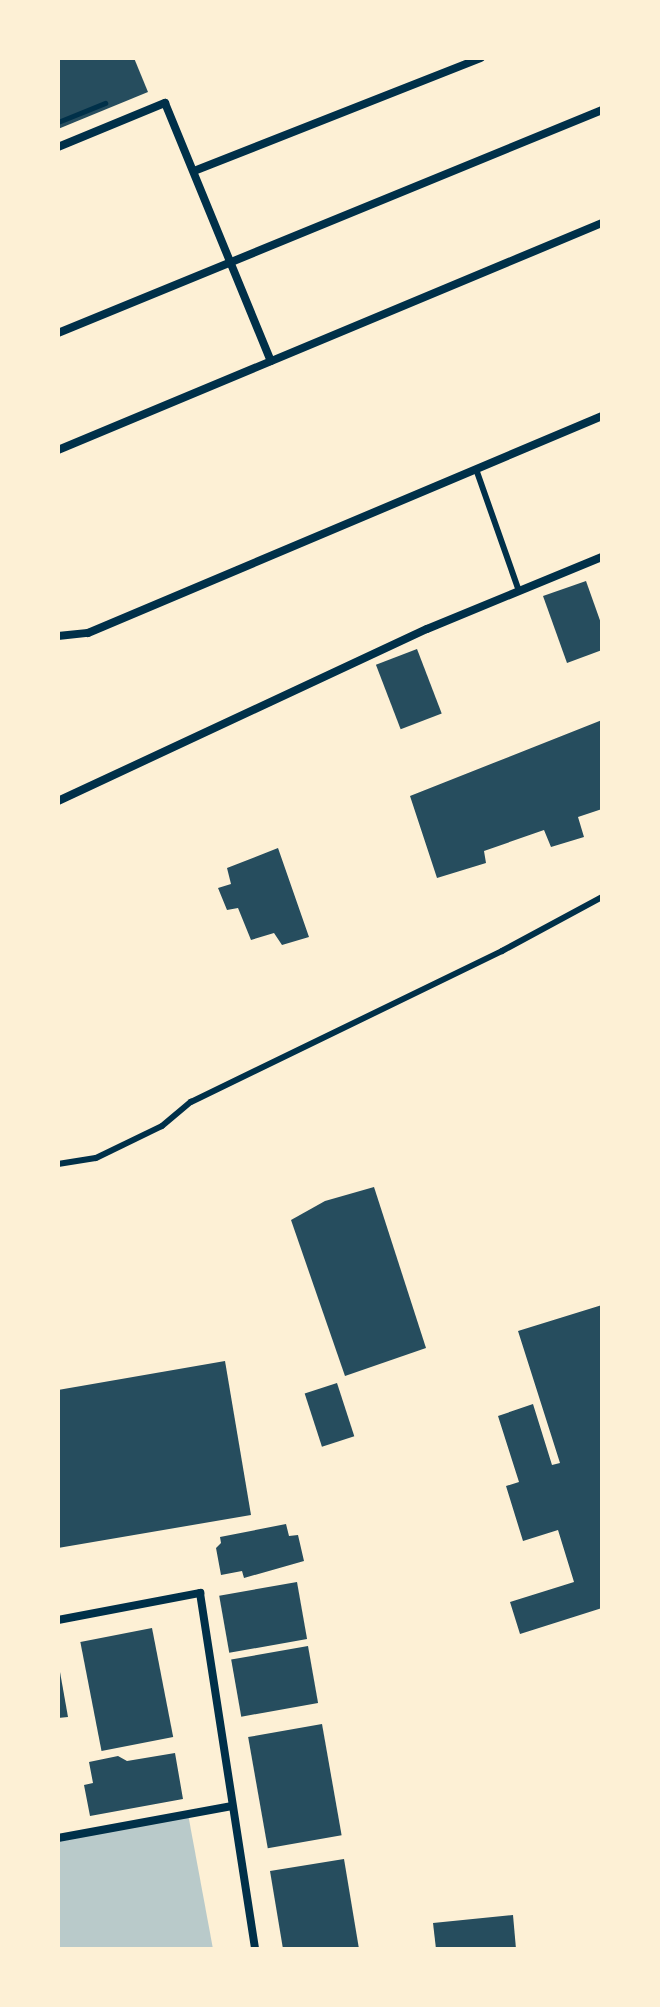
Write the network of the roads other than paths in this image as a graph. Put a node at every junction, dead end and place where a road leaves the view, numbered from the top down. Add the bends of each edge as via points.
1 (481, 58) edge
2 (602, 110) edge
3 (58, 147) edge
4 (194, 171) junction
5 (602, 223) edge
6 (232, 262) junction
7 (58, 333) edge
8 (271, 361) junction
9 (602, 416) edge
10 (58, 450) edge
11 (476, 469) junction
12 (602, 557) edge
13 (519, 591) junction
14 (58, 636) edge
15 (58, 801) edge
16 (602, 897) edge
17 (58, 1164) edge
18 (58, 1620) edge
19 (232, 1806) junction
20 (58, 1838) edge
21 (255, 1949) edge

1 - 4 street
2 - 6 street
3 - 4 street via 165,103
4 - 6 street
5 - 8 street
6 - 7 street
6 - 8 street
8 - 10 street
9 - 11 street
11 - 13 lane
11 - 14 street via 88,633
12 - 13 street
13 - 15 street
16 - 17 lane via 191,1102 148,1133 96,1158
18 - 19 street via 200,1593
19 - 20 street
19 - 21 street

